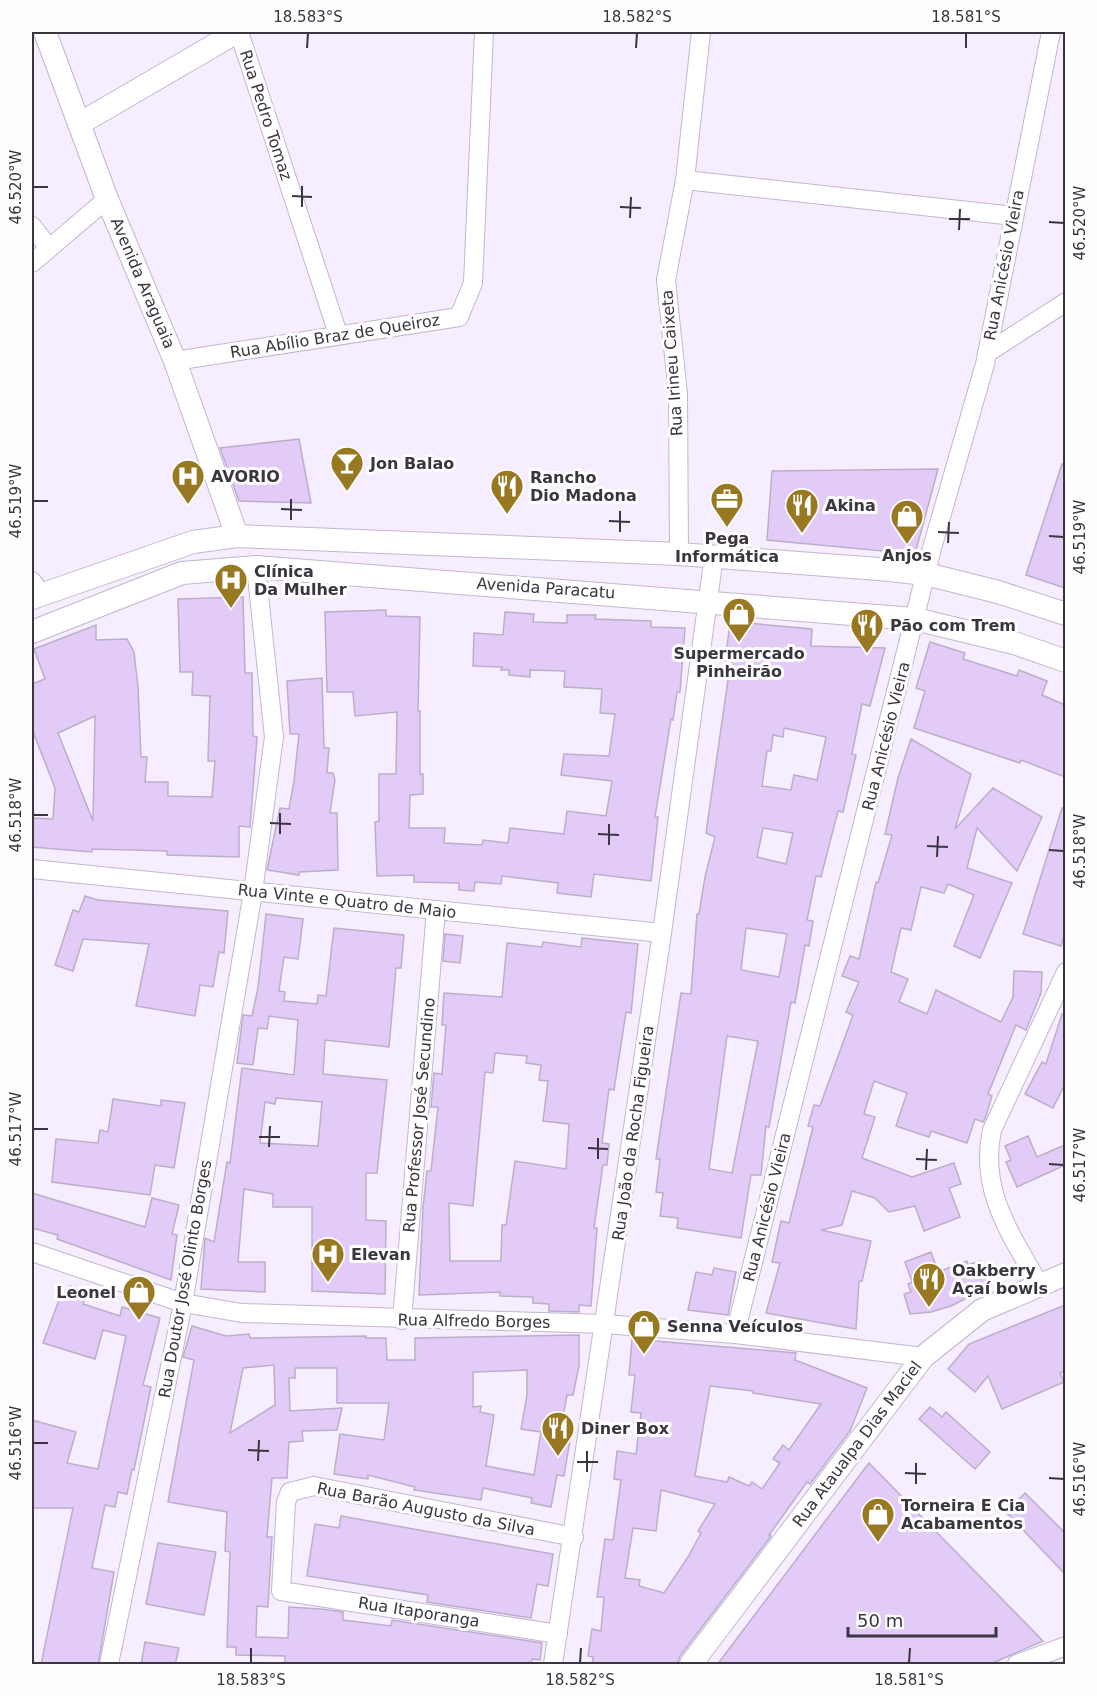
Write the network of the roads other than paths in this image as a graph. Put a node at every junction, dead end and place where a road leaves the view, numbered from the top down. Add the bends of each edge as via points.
1 (45, 32) edge
2 (238, 32) edge
3 (484, 32) edge
4 (701, 32) edge
5 (1051, 32) edge
6 (79, 124) junction
7 (686, 180) junction
8 (107, 199) junction
9 (1014, 216) junction
10 (32, 226) edge
11 (49, 248) junction
12 (32, 263) edge
13 (1065, 302) edge
14 (338, 334) junction
15 (987, 354) junction
16 (176, 361) junction
17 (237, 536) junction
18 (679, 554) junction
19 (714, 556) junction
20 (256, 567) junction
21 (926, 574) junction
22 (35, 591) edge
23 (709, 600) junction
24 (1065, 614) edge
25 (915, 618) junction
26 (32, 632) edge
27 (1065, 661) edge
28 (32, 870) edge
29 (253, 892) junction
30 (436, 910) junction
31 (662, 933) junction
32 (1065, 972) edge
33 (32, 1252) edge
34 (1065, 1274) edge
35 (1039, 1284) junction
36 (183, 1303) junction
37 (402, 1320) junction
38 (604, 1324) junction
39 (735, 1334) junction
40 (923, 1357) junction
41 (574, 1537) junction
42 (281, 1591) joint
43 (558, 1634) junction
44 (1065, 1646) edge
45 (109, 1665) edge
46 (553, 1665) edge
47 (691, 1665) edge
48 (1017, 1665) edge

1 - 6 street, Avenida Araguaia
2 - 6 street
2 - 14 street, Rua Pedro Tomaz
3 - 14 street, Rua Abílio Braz de Queiroz via 474,282 459,316
4 - 7 street, Rua Irineu Caixeta
5 - 9 street, Rua Anicésio Vieira
6 - 8 street, Avenida Araguaia
7 - 9 street
7 - 18 street, Rua Irineu Caixeta via 666,280 678,394
8 - 11 street
8 - 16 street, Avenida Araguaia
9 - 15 street, Rua Anicésio Vieira
10 - 11 street
11 - 12 street
13 - 15 street
14 - 16 street, Rua Abílio Braz de Queiroz
15 - 21 street, Rua Anicésio Vieira
16 - 17 street, Avenida Araguaia
17 - 18 street
17 - 22 street via 193,542
18 - 19 street
19 - 21 street
19 - 23 street, Rua João da Rocha Figueira
20 - 23 street, Avenida Paracatu
20 - 26 street, Avenida Paracatu via 182,573
20 - 29 street, Rua Doutor José Olinto Borges via 274,737
21 - 24 street
21 - 25 street, Rua Anicésio Vieira
23 - 25 street, Avenida Paracatu
23 - 31 street, Rua João da Rocha Figueira
25 - 27 street, Avenida Paracatu via 1014,643
25 - 39 street, Rua Anicésio Vieira
28 - 29 street, Rua Vinte e Quatro de Maio
29 - 30 street, Rua Vinte e Quatro de Maio
29 - 36 street, Rua Doutor José Olinto Borges
30 - 31 street, Rua Vinte e Quatro de Maio
30 - 37 street, Rua Professor José Secundino
31 - 38 street, Rua João da Rocha Figueira
32 - 35 street via 992,1130 986,1155 1006,1226
33 - 36 street, Rua Alfredo Borges
34 - 35 street, Rua Ataualpa Dias Maciel
35 - 40 street, Rua Ataualpa Dias Maciel via 981,1310
36 - 37 street, Rua Alfredo Borges via 242,1313
36 - 45 street, Rua Doutor José Olinto Borges
37 - 38 street, Rua Alfredo Borges
38 - 39 street, Rua Alfredo Borges
38 - 41 street, Rua João da Rocha Figueira
39 - 40 street, Rua Alfredo Borges
40 - 47 street, Rua Ataualpa Dias Maciel
41 - 42 street, Rua Barão Augusto da Silva via 314,1486 290,1492 286,1502
41 - 43 street, Rua João da Rocha Figueira
42 - 43 street, Rua Itaporanga
43 - 46 street, Rua João da Rocha Figueira
44 - 48 street

